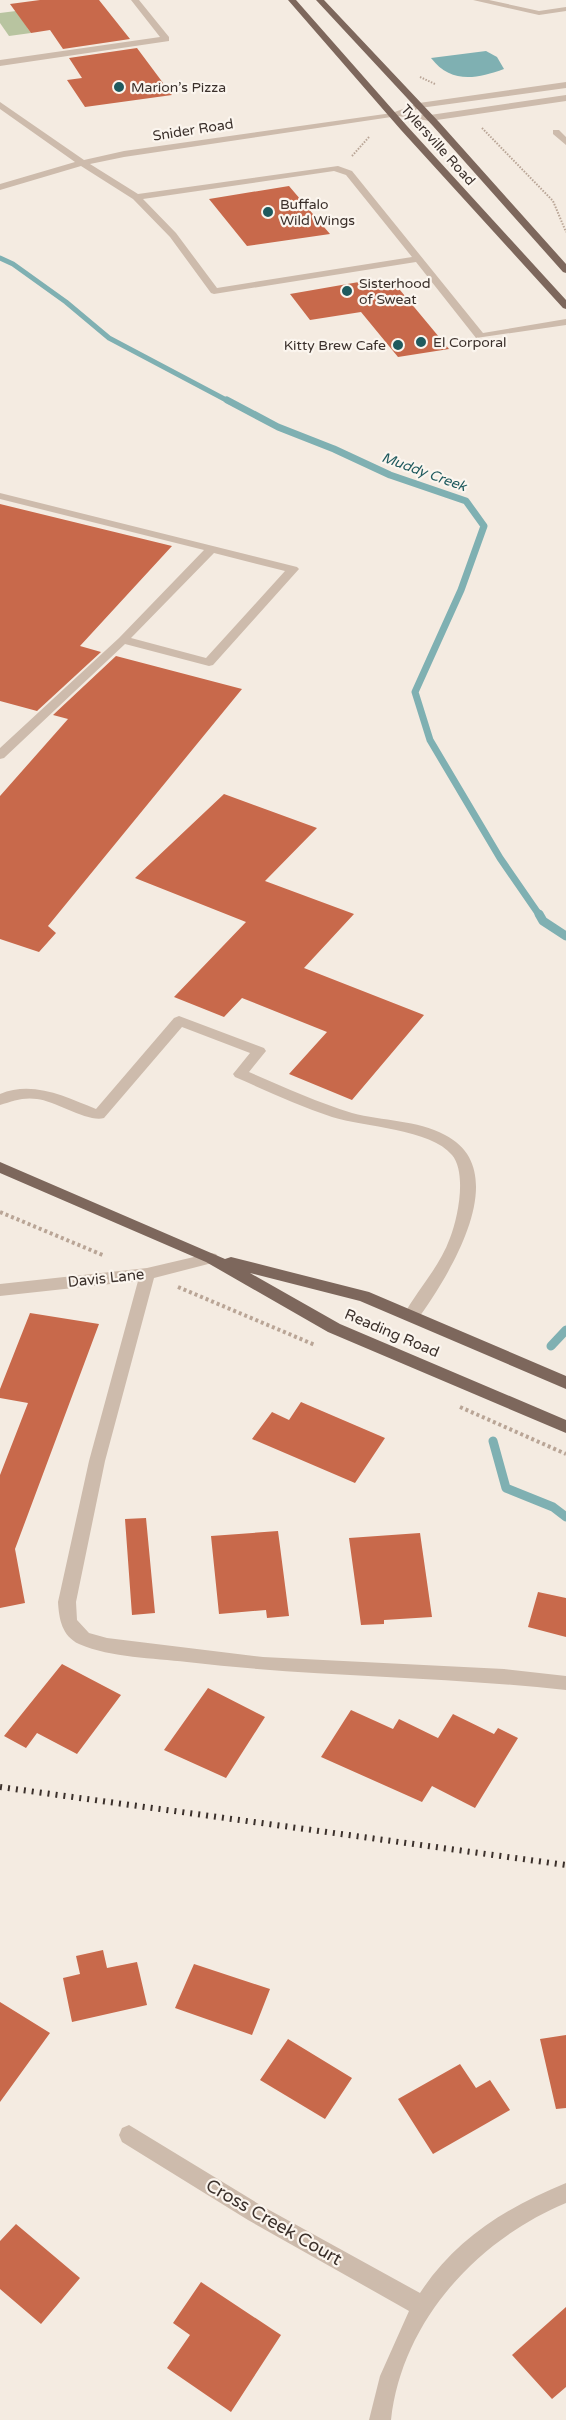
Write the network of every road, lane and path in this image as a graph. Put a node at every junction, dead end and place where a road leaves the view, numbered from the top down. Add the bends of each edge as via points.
1 (135, 0) edge
2 (292, 0) edge
3 (321, 0) edge
4 (477, 0) edge
5 (554, 1) edge
6 (566, 9) edge
7 (550, 11) junction
8 (0, 63) edge
9 (566, 85) edge
10 (566, 98) edge
11 (0, 105) edge
12 (419, 106) junction
13 (393, 115) junction
14 (430, 118) junction
15 (481, 127) dead end
16 (556, 132) dead end
17 (370, 136) dead end
18 (566, 142) edge
19 (345, 162) dead end
20 (82, 163) junction
21 (0, 187) edge
22 (136, 197) junction
23 (566, 232) edge
24 (418, 259) junction
25 (566, 270) edge
26 (566, 306) edge
27 (566, 322) edge
28 (0, 496) edge
29 (212, 548) junction
30 (123, 640) junction
31 (0, 755) edge
32 (0, 1100) edge
33 (0, 1167) edge
34 (0, 1212) edge
35 (211, 1258) junction
36 (147, 1274) junction
37 (0, 1290) edge
38 (411, 1316) junction
39 (317, 1346) dead end
40 (566, 1383) edge
41 (451, 1403) dead end
42 (566, 1427) edge
43 (566, 1454) edge
44 (566, 1683) edge
45 (129, 2135) dead end
46 (566, 2193) edge
47 (422, 2306) junction
48 (380, 2420) edge

1 - 8 street via 166,39
2 - 13 main road, Tylersville Road
3 - 12 main road, Tylersville Road
4 - 7 street
5 - 7 street
6 - 7 street
9 - 12 street, Snider Road
10 - 14 street, Snider Road
11 - 20 street
12 - 13 street, Snider Road
12 - 14 main road, Tylersville Road
13 - 14 street, Snider Road
13 - 20 street, Snider Road via 196,142
13 - 26 main road, Tylersville Road
14 - 25 main road, Tylersville Road
15 - 23 path via 553,201
16 - 18 street
17 - 19 path
20 - 21 street, Snider Road
20 - 22 street
22 - 24 street via 335,168 349,173
22 - 24 street via 173,235 214,291
24 - 27 street via 480,336
28 - 29 street
29 - 30 street
29 - 30 street via 293,569 209,662
30 - 31 street
32 - 38 street via 20,1093 39,1094 99,1115 179,1021 259,1051 240,1074 352,1118 422,1131 450,1145 463,1158 467,1204 454,1249
33 - 35 main road, Reading Road
34 - 36 path
35 - 36 street, Davis Lane
35 - 38 main road, Reading Road via 364,1296
35 - 42 main road, Reading Road via 334,1328
36 - 37 street, Davis Lane
36 - 39 path
36 - 44 street via 97,1461 68,1602 68,1622 82,1638 107,1645 263,1664 504,1676
38 - 40 main road, Reading Road
41 - 43 path
45 - 47 street, Cross Creek Court via 255,2213
46 - 47 street via 493,2229 448,2270
47 - 48 street via 388,2380

